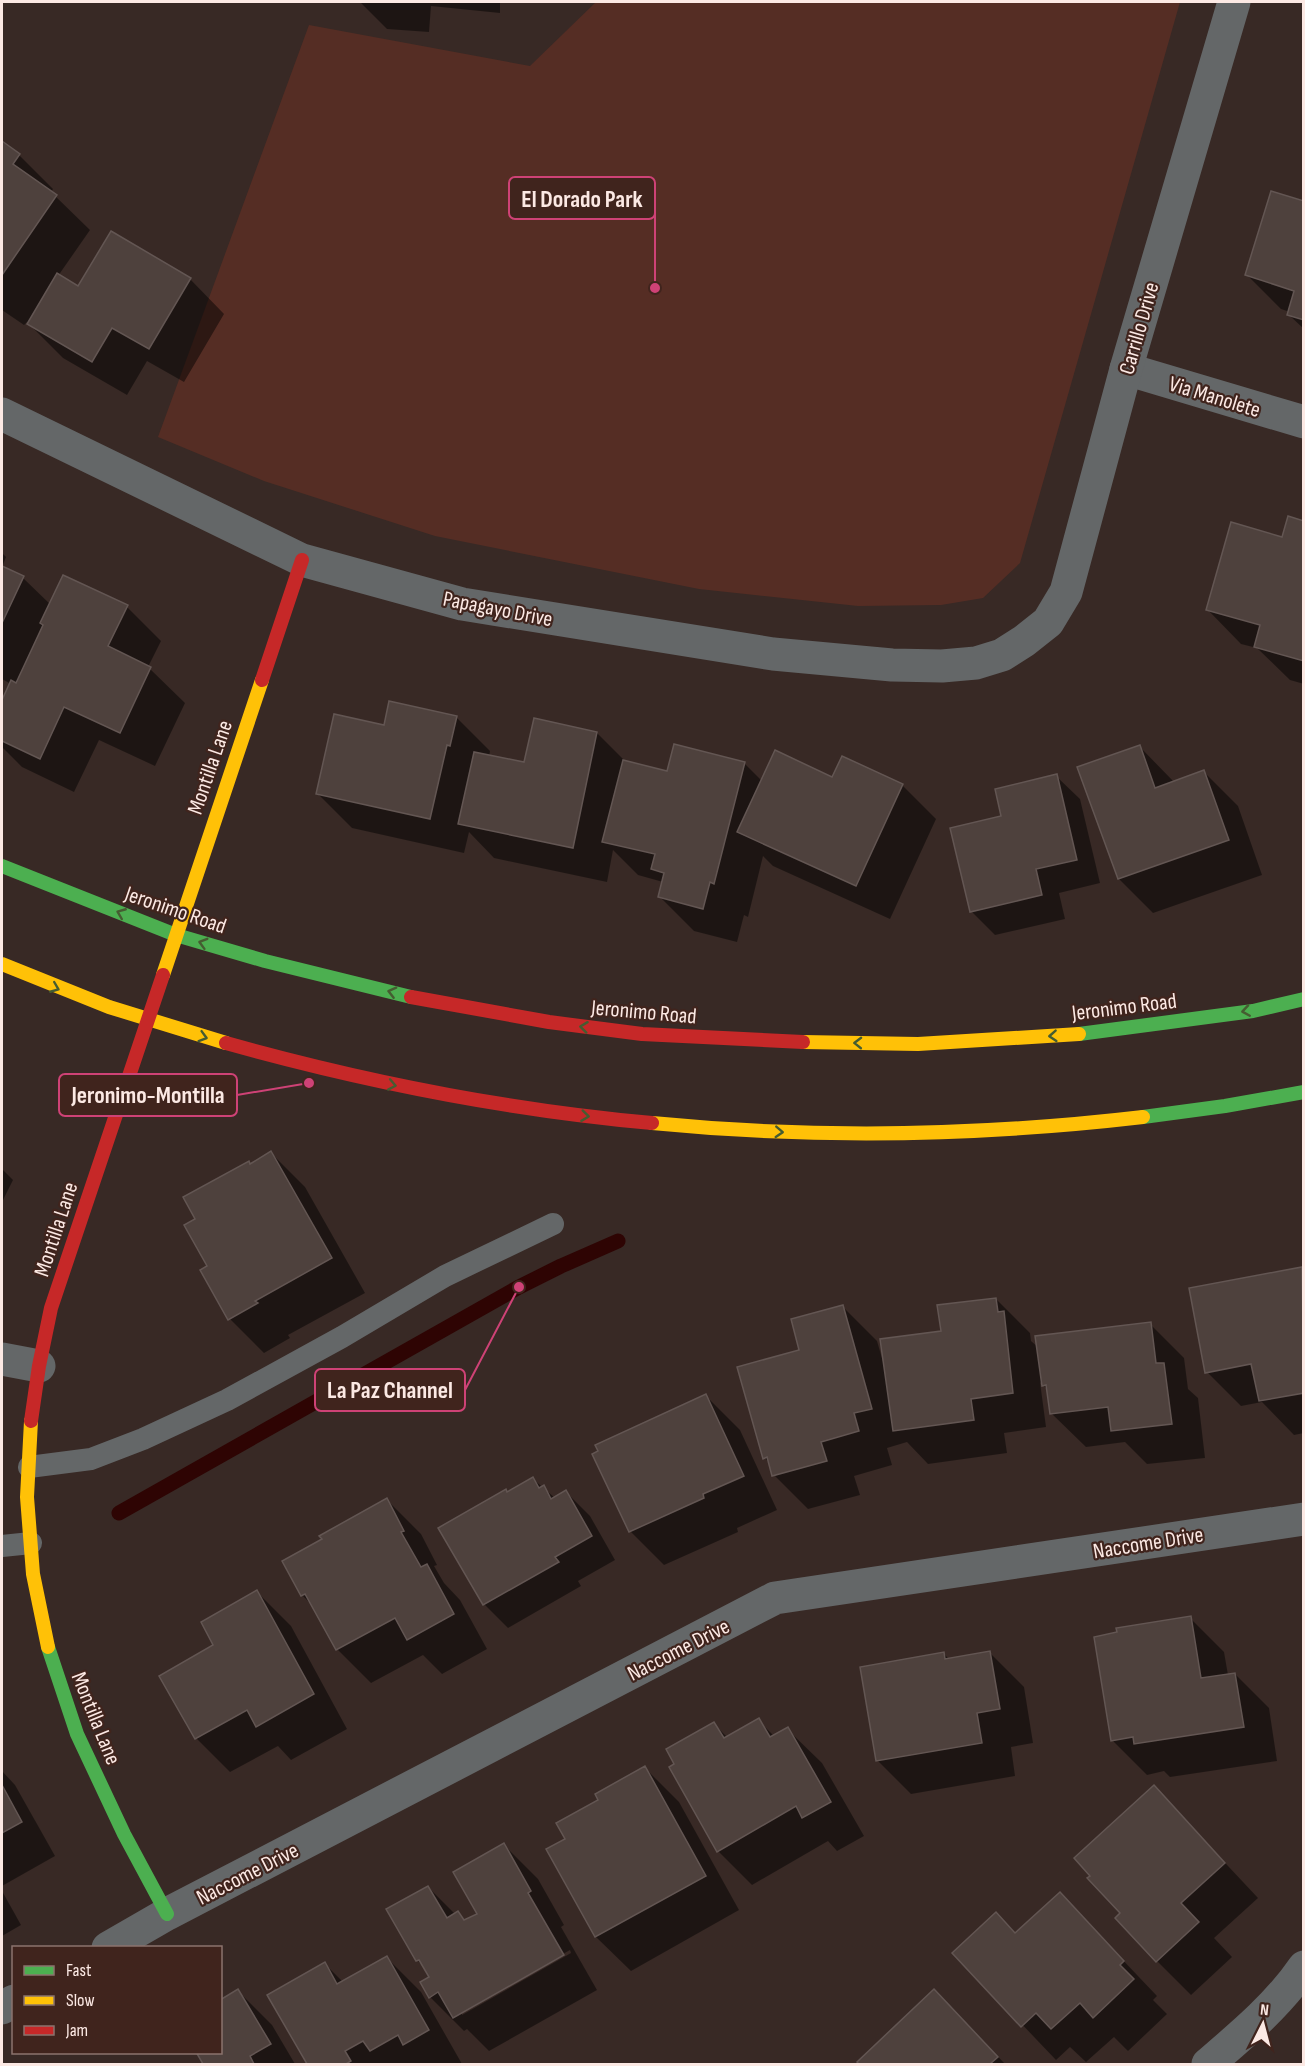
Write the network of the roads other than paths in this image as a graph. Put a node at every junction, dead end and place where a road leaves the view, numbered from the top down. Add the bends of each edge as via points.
1 (1234, 2) edge
2 (1126, 369) junction
3 (2, 414) edge
4 (1304, 422) edge
5 (302, 560) junction
6 (1024, 641) joint
7 (2, 866) edge
8 (176, 935) junction
9 (2, 964) edge
10 (1304, 999) edge
11 (147, 1021) junction
12 (1304, 1092) edge
13 (553, 1224) dead end
14 (2, 1359) edge
15 (39, 1366) junction
16 (29, 1467) junction
17 (1304, 1519) edge
18 (31, 1543) junction
19 (2, 1546) edge
20 (167, 1914) junction
21 (110, 1946) edge
22 (1304, 1967) edge
23 (1208, 2064) edge

1 - 2 street, Carrillo Drive
2 - 4 street, Via Manolete
2 - 6 street, Carrillo Drive via 1066,592 1048,622
3 - 5 street, Papagayo Drive
5 - 6 street, Papagayo Drive via 462,604 773,654 942,666 976,663 1002,655
5 - 8 main road, Montilla Lane
8 -> 7 main road, Jeronimo Road
10 -> 8 main road, Jeronimo Road via 1253,1011 1089,1033 918,1044 774,1042 642,1034 505,1015 417,999
8 - 11 main road, Montilla Lane
9 -> 11 main road
11 -> 12 main road via 362,1079 572,1115 718,1129 822,1134 1029,1128 1199,1110
11 - 15 main road, Montilla Lane via 51,1308
13 - 16 lane via 444,1276 227,1400 91,1459
14 - 15 street
15 - 16 main road, Montilla Lane
16 - 18 main road, Montilla Lane
17 - 20 street, Naccome Drive via 775,1598
18 - 19 lane
18 - 20 main road, Montilla Lane via 33,1574 50,1655 77,1734
20 - 21 street, Naccome Drive
22 - 23 street via 1249,2029

